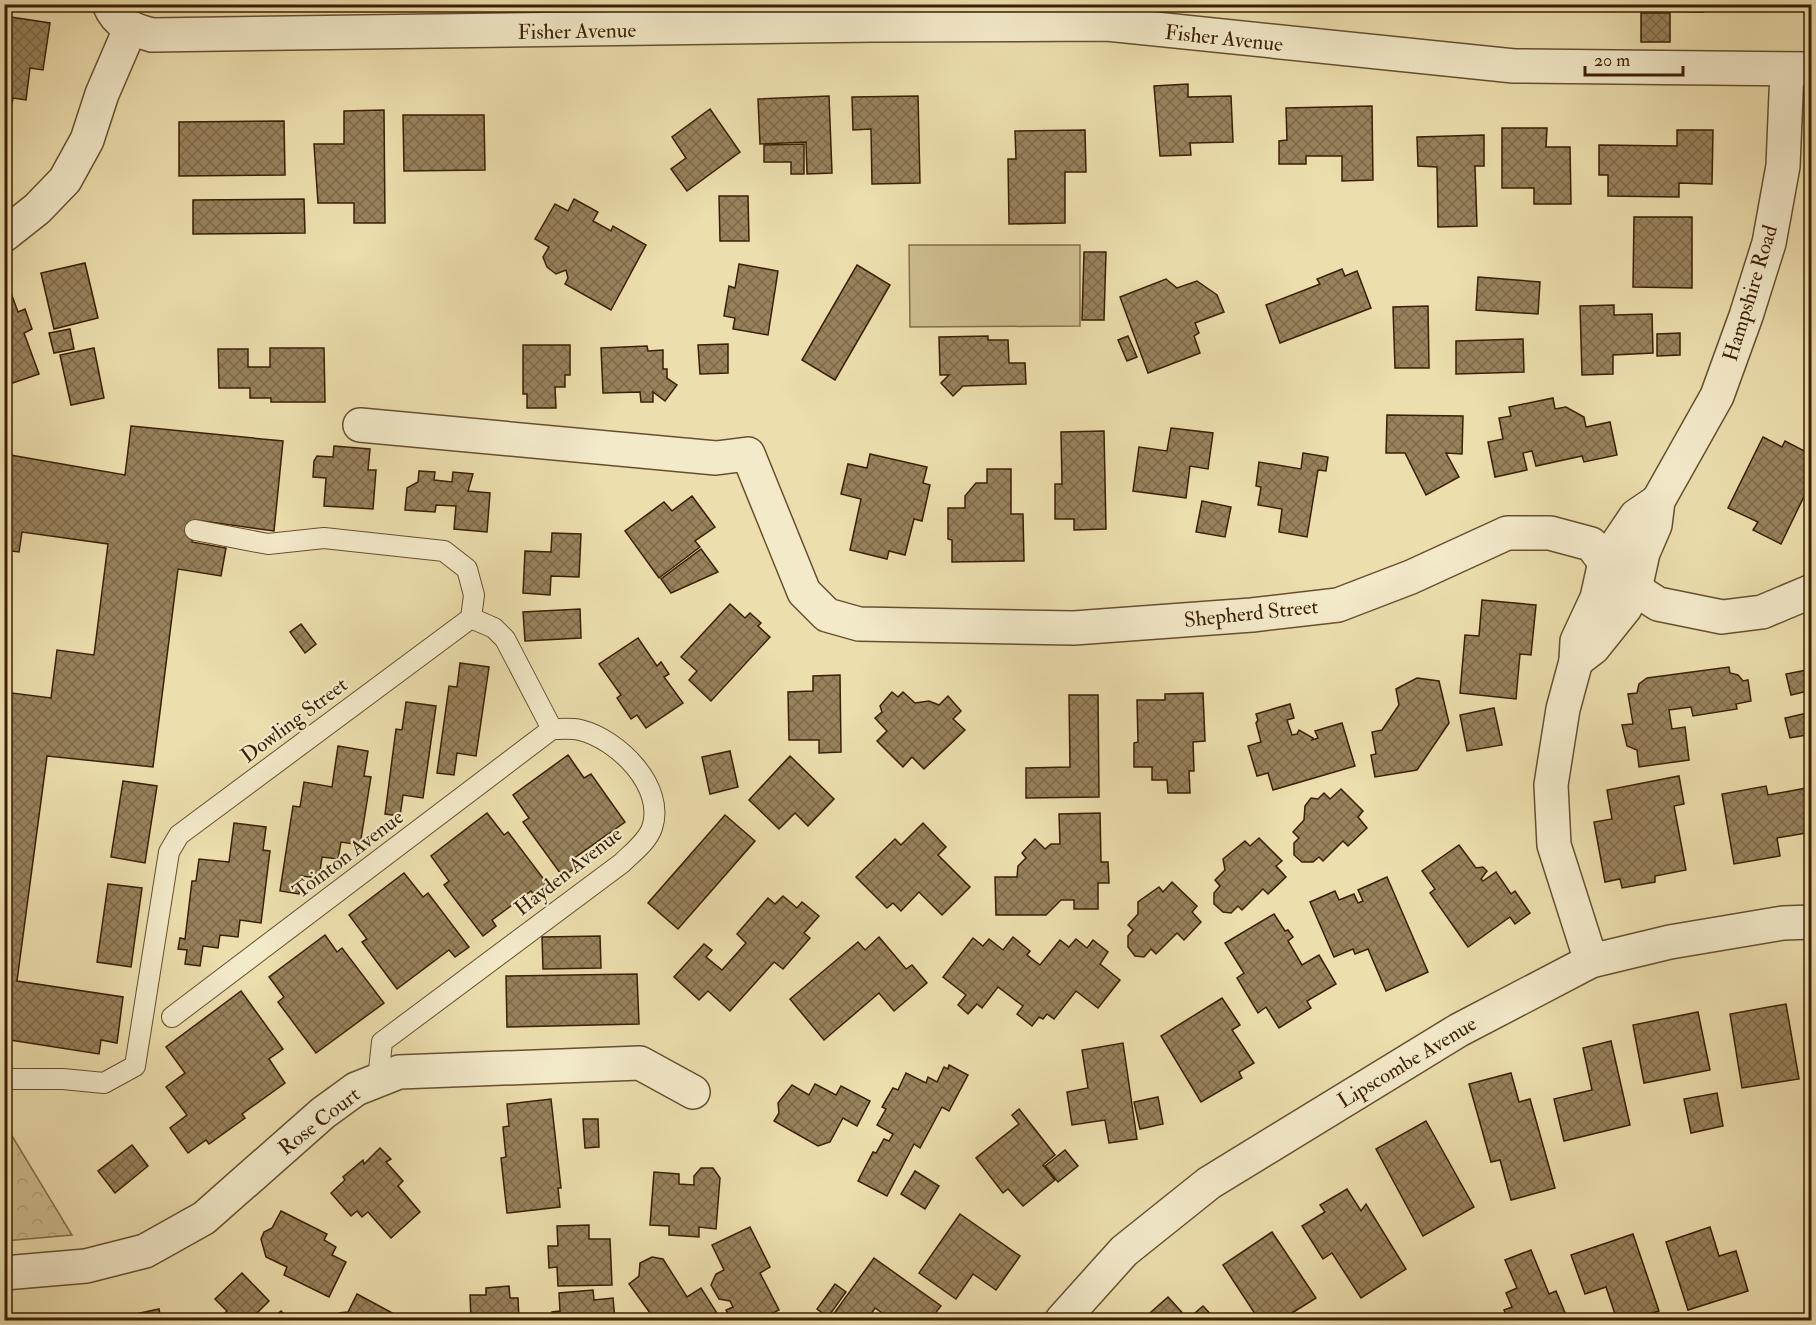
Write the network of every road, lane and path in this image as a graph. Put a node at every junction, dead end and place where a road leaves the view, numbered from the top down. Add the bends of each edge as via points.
1 (109, 4) edge
2 (874, 15) edge
3 (130, 29) junction
4 (1799, 69) edge
5 (4, 236) edge
6 (360, 425) dead end
7 (1658, 501) junction
8 (195, 530) dead end
9 (1605, 561) junction
10 (1635, 589) junction
11 (1812, 591) edge
12 (471, 618) junction
13 (1576, 661) junction
14 (552, 729) junction
15 (1812, 922) edge
16 (1592, 961) junction
17 (172, 1017) dead end
18 (4, 1079) edge
19 (378, 1080) junction
20 (693, 1092) dead end
21 (4, 1273) edge
22 (1062, 1320) edge

1 - 3 street via 113,14
2 - 3 street, Fisher Avenue via 209,36 152,35
2 - 4 street, Fisher Avenue via 1107,24 1514,66
3 - 5 street via 87,140 65,180 38,209
4 - 7 street, Hampshire Road via 1769,243 1746,316 1717,396
6 - 9 street, Shepherd Street via 716,458 748,454 804,592 827,615 860,624 1074,628 1338,605 1507,533 1550,533 1591,544
7 - 9 street, Hampshire Road via 1636,516
7 - 10 street, Hampshire Road
8 - 12 lane via 268,543 324,538 444,551 467,569 474,595
9 - 10 street, Shepherd Street
9 - 13 street, Hampshire Road via 1598,598 1577,641
10 - 11 street, Shepherd Street via 1658,604 1722,617 1762,612
10 - 13 street, Hampshire Road via 1593,648
12 - 14 lane via 494,628 505,639
12 - 18 lane, Dowling Street via 179,835 169,852 135,1066 104,1083
13 - 16 street, Hampshire Road via 1563,709 1551,785 1554,845
14 - 17 lane, Tointon Avenue
14 - 19 lane, Hayden Avenue via 580,730 614,745 642,777 655,806 651,829 622,863 382,1042
15 - 16 street, Lipscombe Avenue via 1783,923 1670,942
16 - 22 street, Lipscombe Avenue via 1459,1030 1209,1183 1124,1251
19 - 20 street, Rose Court via 399,1072 640,1063
19 - 21 street, Rose Court via 356,1089 323,1113 204,1218 145,1251 86,1266

